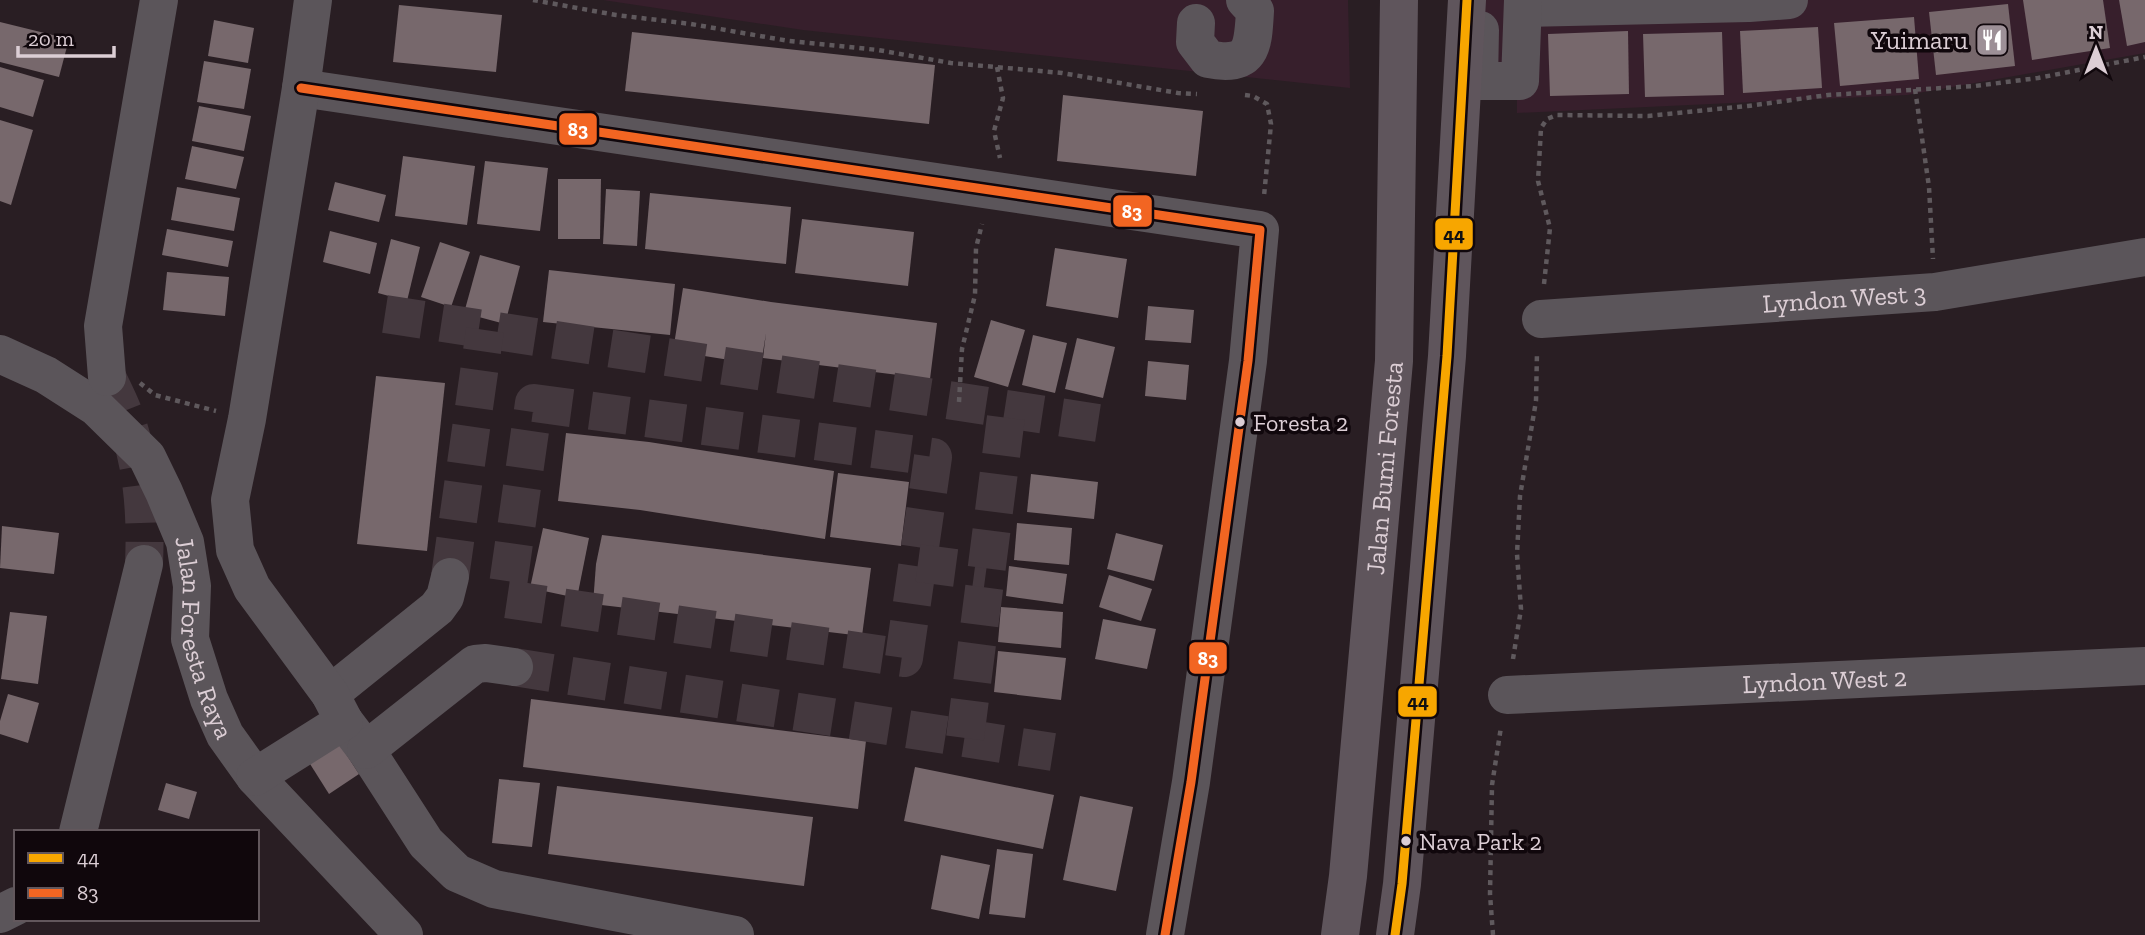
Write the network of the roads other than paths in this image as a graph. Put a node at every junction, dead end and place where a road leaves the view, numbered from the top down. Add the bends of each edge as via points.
1 (159, 0) edge
2 (313, 0) edge
3 (1245, 0) edge
4 (1399, 0) edge
5 (1467, 0) edge
6 (1486, 0) edge
7 (1788, 0) edge
8 (1523, 4) edge
9 (1196, 23) dead end
10 (301, 88) junction
11 (2145, 257) edge
12 (1541, 319) dead end
13 (0, 355) edge
14 (122, 378) tunnel mouth
15 (144, 564) tunnel mouth
16 (450, 577) tunnel mouth
17 (2145, 666) edge
18 (514, 667) tunnel mouth
19 (1507, 695) dead end
20 (347, 722) junction
21 (256, 778) junction
22 (78, 830) edge
23 (404, 935) edge
24 (735, 935) edge
25 (1165, 935) edge
26 (1340, 935) edge
27 (1395, 935) edge

1 - 14 street via 103,327
2 - 10 street
3 - 9 street via 1255,11 1254,43 1240,59 1208,59 1195,42
4 - 26 main road, Jalan Bumi Foresta via 1394,361
5 - 27 main road, Jalan Bumi Foresta via 1447,356
6 - 8 street via 1480,16 1479,81 1520,81
7 - 8 street
10 - 20 street via 230,500 235,550 252,588
10 - 25 street via 1261,230 1248,361 1191,782
11 - 12 street, Lyndon West 3 via 1935,292
13 - 21 street, Jalan Foresta Raya via 46,374 96,407 147,457 185,542 192,586 190,639 209,699 225,735
15 - 22 street
16 - 20 street via 445,597
17 - 19 street, Lyndon West 2
18 - 20 street via 475,664
20 - 21 street
20 - 24 street via 426,843 457,873 494,889
21 - 23 street, Jalan Foresta Raya

